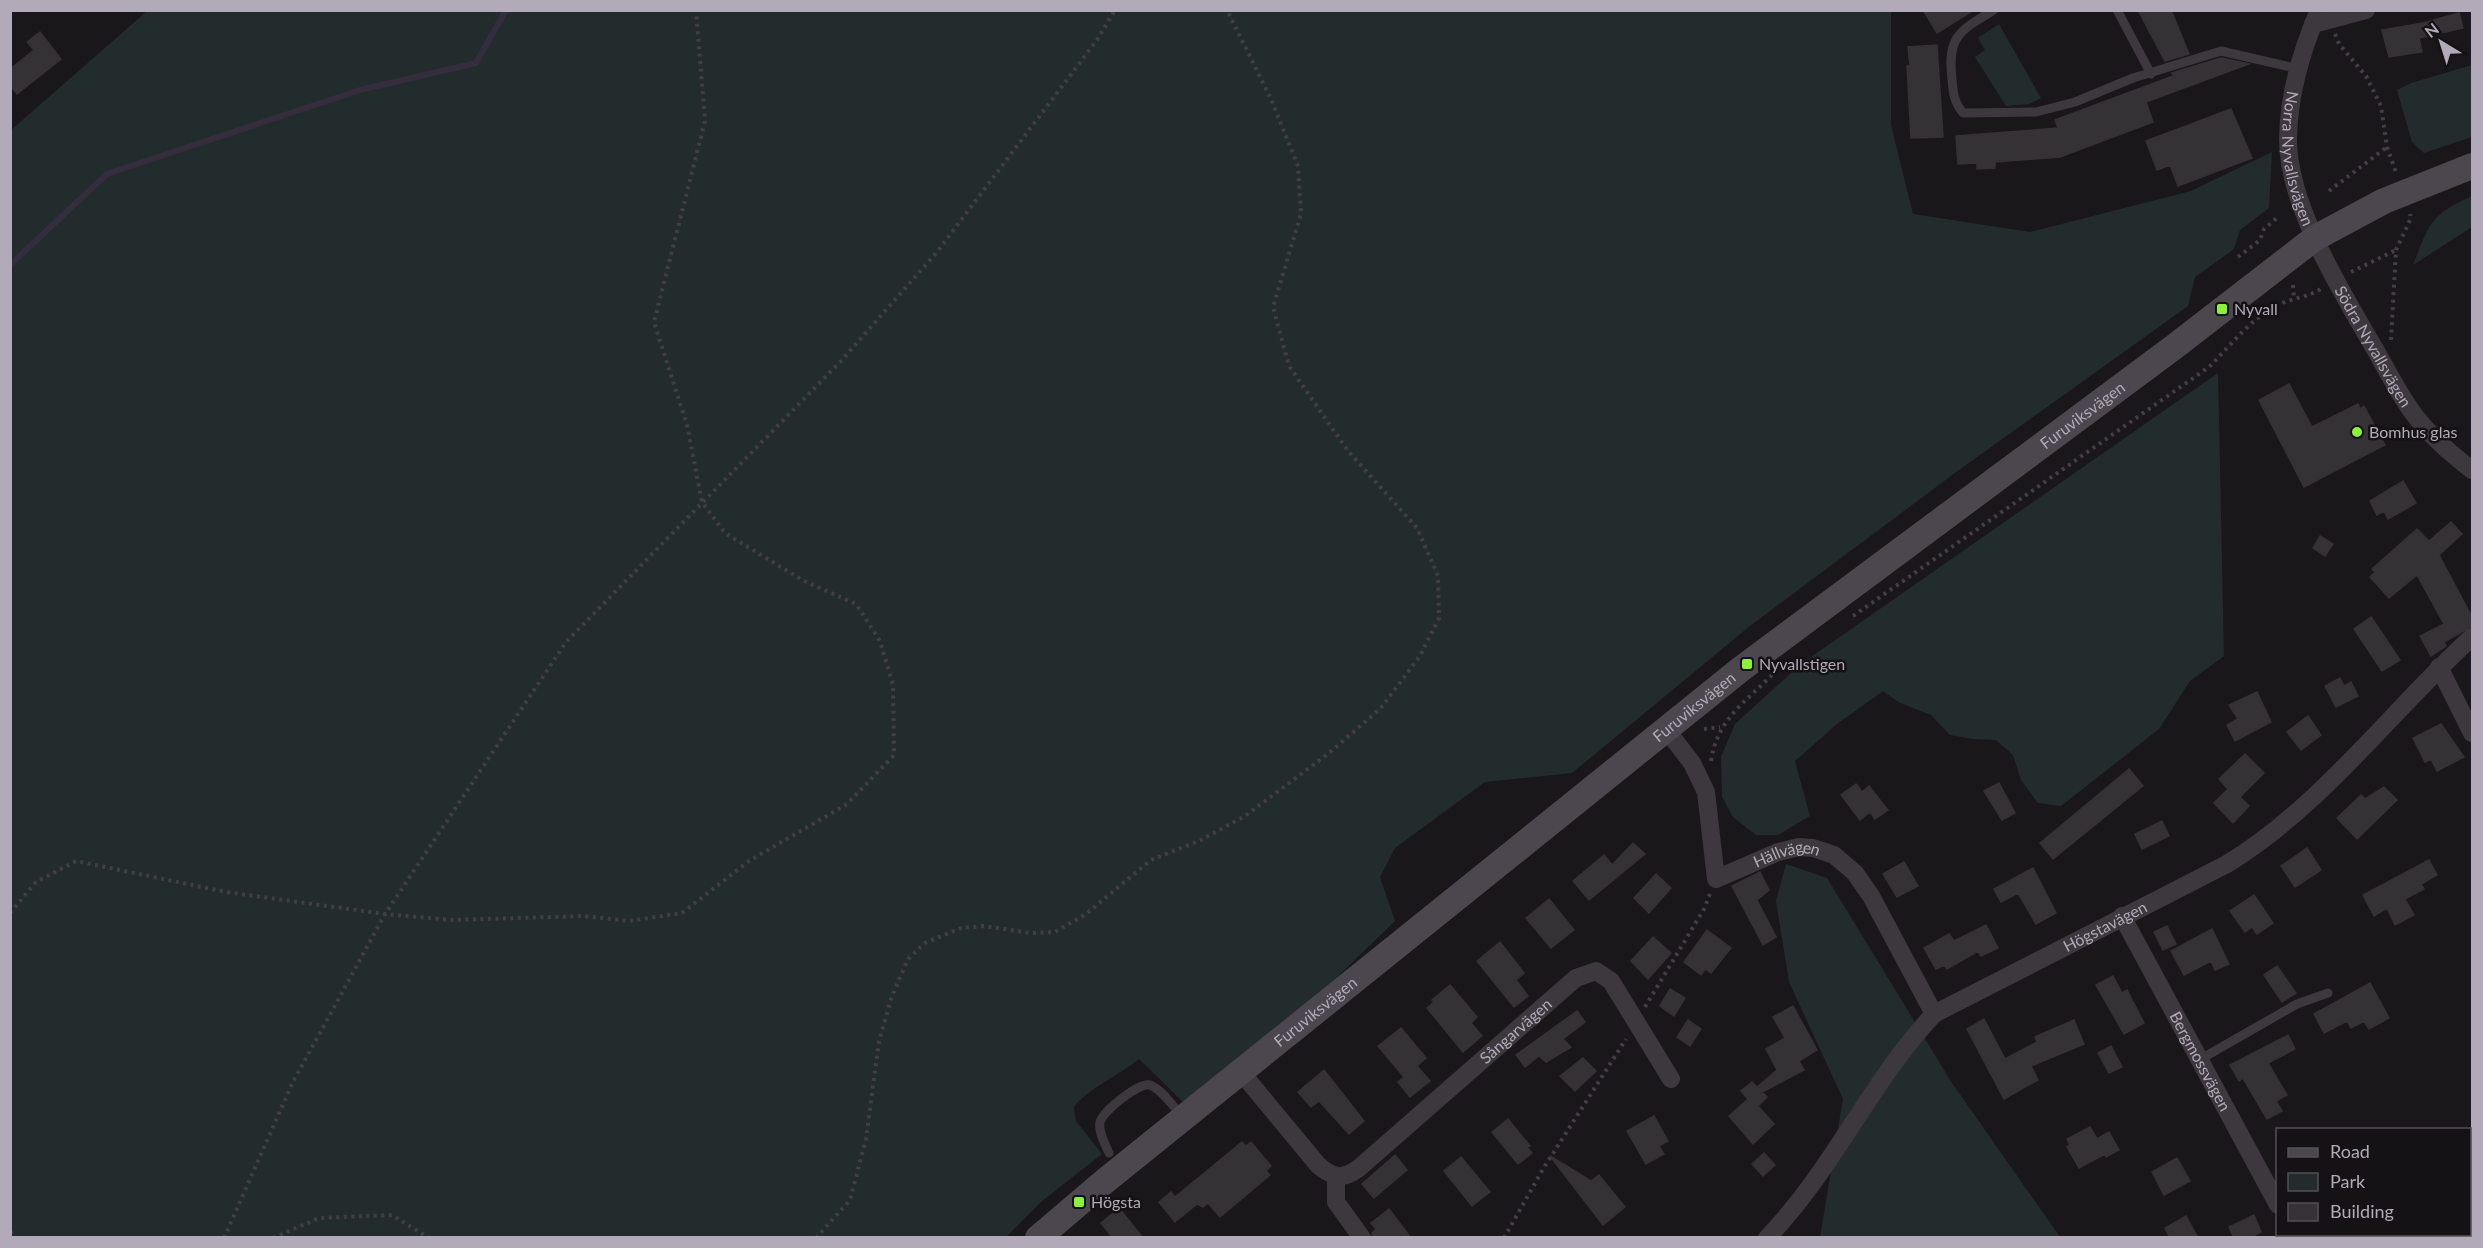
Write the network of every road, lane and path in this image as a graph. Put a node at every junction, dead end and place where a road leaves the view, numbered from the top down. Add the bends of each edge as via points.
1 (696, 10) edge
2 (1115, 10) edge
3 (1227, 10) edge
4 (1994, 10) edge
5 (2117, 10) edge
6 (2366, 10) edge
7 (2316, 17) edge
8 (2299, 69) junction
9 (2151, 74) junction
10 (2387, 147) dead end
11 (2472, 166) edge
12 (2329, 191) dead end
13 (2279, 216) dead end
14 (2315, 238) junction
15 (2238, 257) dead end
16 (2293, 285) dead end
17 (2472, 470) edge
18 (702, 502) junction
19 (1848, 619) dead end
20 (2472, 637) edge
21 (2439, 668) junction
22 (1774, 673) dead end
23 (1665, 728) junction
24 (2472, 733) edge
25 (1706, 792) junction
26 (1716, 879) junction
27 (10, 913) edge
28 (385, 915) junction
29 (2122, 916) junction
30 (2328, 993) dead end
31 (1934, 1014) junction
32 (1636, 1023) junction
33 (2199, 1060) junction
34 (1241, 1072) junction
35 (1671, 1079) dead end
36 (1184, 1118) junction
37 (1109, 1153) dead end
38 (1336, 1177) junction
39 (2276, 1203) edge
40 (10, 1231) edge
41 (15, 1238) edge
42 (224, 1238) edge
43 (273, 1238) edge
44 (429, 1238) edge
45 (816, 1238) edge
46 (1038, 1238) edge
47 (1362, 1238) edge
48 (1504, 1238) edge
49 (1767, 1238) edge

1 - 18 path via 705,121 654,322 687,425
2 - 18 path via 1097,40 937,252 841,361
3 - 45 path via 1271,99 1298,166 1300,214 1273,307 1289,366 1348,451 1418,528 1438,576 1439,618 1420,656 1380,709 1245,816 1201,840 1151,860 1086,914 1055,932 961,928 925,944 908,960 879,1041 866,1139 850,1200
4 - 9 lane via 1964,30 1949,55 1954,102 1963,113 2036,112
5 - 9 lane
6 - 7 street
7 - 8 street, Norra Nyvallsvägen
8 - 9 lane via 2221,51
8 - 14 street, Norra Nyvallsvägen via 2288,139 2291,168
10 - 12 path
11 - 14 main road, Furuviksvägen via 2384,201
13 - 15 path via 2264,229 2260,240
14 - 17 street, Södra Nyvallsvägen via 2414,414
14 - 23 main road, Furuviksvägen
16 - 19 path via 2294,298 2255,320 2209,367
18 - 28 path via 566,642
18 - 28 path via 725,533 804,581 856,604 880,641 893,685 894,755 847,804 749,861 682,912 629,921 584,916 452,920
20 - 21 street, Högstavägen
21 - 24 street
21 - 29 street, Högstavägen via 2277,831 2227,864
22 - 25 path via 1720,727 1713,744
23 - 25 street via 1692,763
23 - 34 main road, Furuviksvägen
25 - 26 street
26 - 31 street, Hällvägen via 1799,847 1834,855 1855,873 1871,896
26 - 32 path via 1704,909
27 - 28 path via 36,882 76,861 226,892
28 - 42 path via 292,1084
29 - 31 street, Högstavägen
29 - 33 street, Bergmossvägen
30 - 33 lane via 2297,1004
31 - 49 street, Högstavägen via 1901,1052 1825,1169
32 - 35 street, Sångarvägen
32 - 38 street, Sångarvägen via 1605,976 1596,971 1581,975 1359,1168
32 - 48 path
33 - 39 street, Bergmossvägen
34 - 36 main road, Furuviksvägen
34 - 38 street via 1318,1165
36 - 37 lane via 1158,1090 1144,1084 1137,1087 1100,1121
36 - 46 main road, Furuviksvägen
38 - 47 street via 1336,1202
40 - 41 path
43 - 44 path via 319,1218 392,1215

